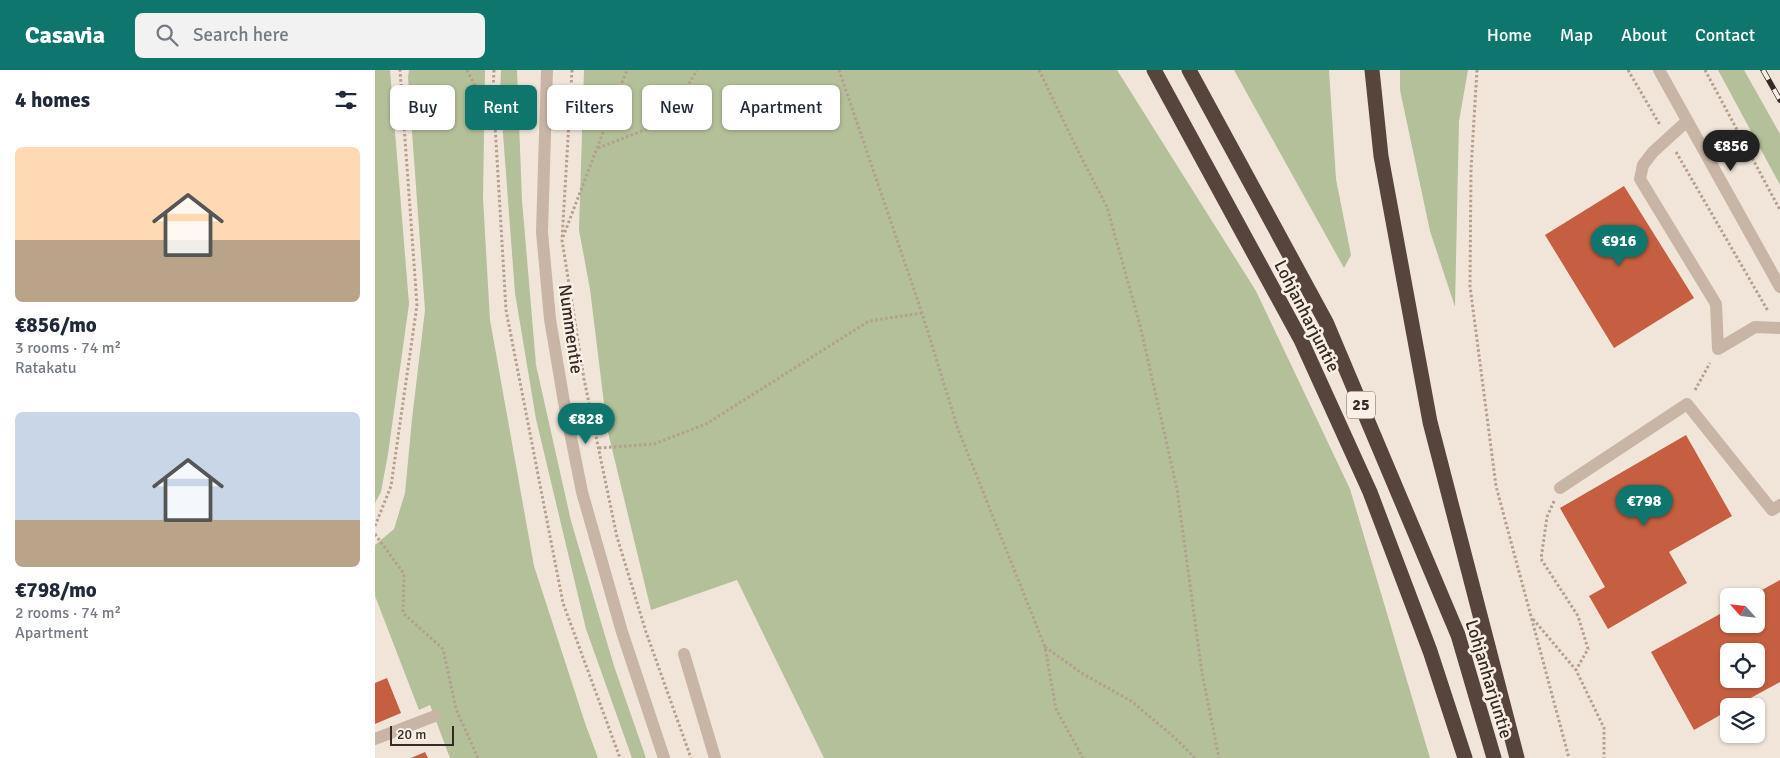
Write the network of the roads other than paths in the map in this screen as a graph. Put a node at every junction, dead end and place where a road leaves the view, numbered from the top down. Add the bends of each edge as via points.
1 (547, 70) edge
2 (1154, 70) edge
3 (1189, 70) edge
4 (1372, 70) edge
5 (1659, 70) edge
6 (1687, 121) junction
7 (1780, 287) edge
8 (1779, 328) edge
9 (1560, 488) road end
10 (1780, 505) edge
11 (684, 654) dead end
12 (435, 716) dead end
13 (375, 739) edge
14 (664, 758) edge
15 (715, 758) edge
16 (1465, 758) edge
17 (1493, 758) edge
18 (1517, 758) edge

1 - 14 street, Nummentie via 542,232 550,318 563,402 585,501 622,632
2 - 16 highway, Lohjanharjuntie / 25 via 1301,340 1366,483 1430,651
3 - 17 highway, Lohjanharjuntie / 25 via 1326,322 1458,635
4 - 18 highway via 1381,156 1429,422
5 - 6 street
6 - 7 street
6 - 8 street via 1643,164 1640,179 1716,304 1718,349 1755,327
9 - 10 street via 1687,404 1772,510
11 - 15 street
12 - 13 street

